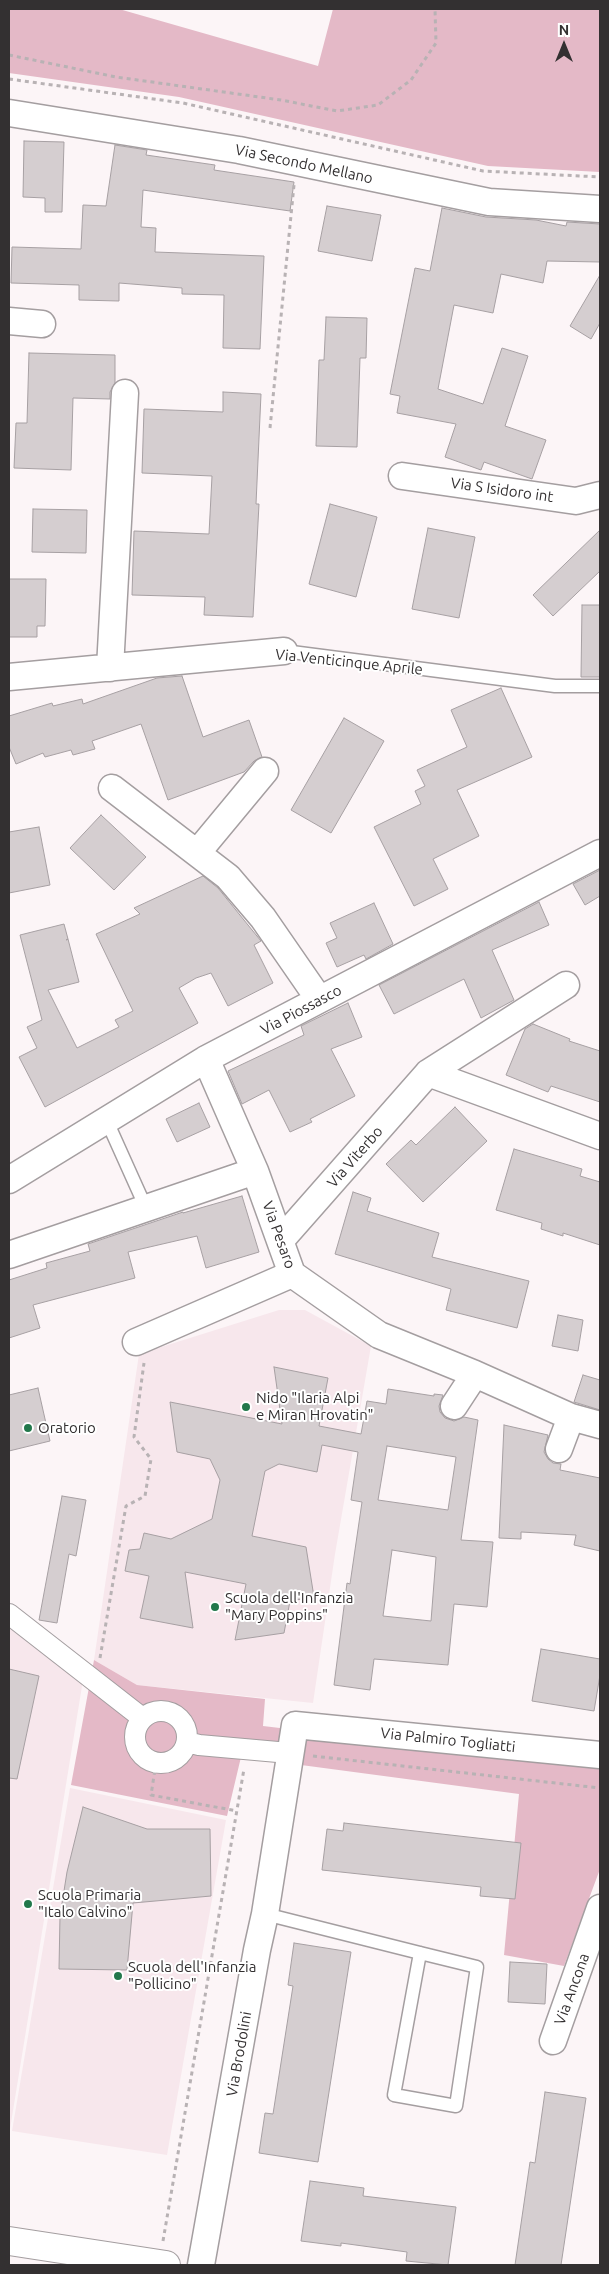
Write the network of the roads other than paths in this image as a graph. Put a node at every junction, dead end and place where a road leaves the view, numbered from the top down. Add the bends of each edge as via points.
1 (9, 113) edge
2 (600, 209) edge
3 (9, 320) edge
4 (42, 324) dead end
5 (124, 394) dead end
6 (402, 476) dead end
7 (600, 495) edge
8 (284, 651) joint
9 (110, 668) junction
10 (9, 677) edge
11 (600, 686) edge
12 (265, 771) dead end
13 (112, 788) dead end
14 (198, 853) junction
15 (600, 853) edge
16 (566, 985) dead end
17 (320, 999) junction
18 (206, 1059) junction
19 (428, 1073) junction
20 (106, 1119) junction
21 (600, 1136) edge
22 (255, 1171) junction
23 (9, 1180) edge
24 (146, 1208) junction
25 (281, 1240) junction
26 (9, 1255) edge
27 (292, 1274) junction
28 (142, 1340) road end
29 (475, 1374) junction
30 (454, 1406) dead end
31 (571, 1417) junction
32 (600, 1425) edge
33 (560, 1449) dead end
34 (9, 1614) edge
35 (141, 1718) junction
36 (295, 1725) joint
37 (187, 1742) junction
38 (289, 1753) junction
39 (600, 1755) edge
40 (600, 1908) edge
41 (265, 1914) junction
42 (420, 1953) junction
43 (553, 2041) dead end
44 (9, 2241) edge
45 (162, 2265) edge
46 (201, 2265) edge

1 - 2 street, Via Secondo Mellano via 229,148 489,202
3 - 4 street
5 - 9 street
6 - 7 street, Via S Isidoro int via 576,501
8 - 9 street, Via Venticinque Aprile
8 - 11 lane, Via Venticinque Aprile via 556,686
9 - 10 street, Via Venticinque Aprile
12 - 14 street
13 - 14 street
14 - 17 street via 228,877 263,918
15 - 17 street, Via Piossasco
16 - 19 street, Via Viterbo
17 - 18 street, Via Piossasco
18 - 20 street, Via Piossasco
18 - 22 street, Via Pesaro
19 - 21 street
19 - 25 street, Via Viterbo
20 - 23 street, Via Piossasco
20 - 24 lane
22 - 24 street
22 - 25 street, Via Pesaro
24 - 26 street
25 - 27 street, Via Pesaro
27 - 28 street
27 - 29 street, Via Pesaro via 366,1335 379,1335
29 - 30 street
29 - 31 street, Via Pesaro
31 - 32 street, Via Pesaro
31 - 33 street
34 - 35 street
35 - 37 street via 151,1711 168,1710 184,1722
35 - 37 street via 134,1731 136,1747 142,1756 156,1763 169,1762 179,1756
36 - 38 street, Via Brodolini
36 - 39 street, Via Palmiro Togliatti
37 - 38 street
38 - 41 street, Via Brodolini
40 - 43 street, Via Ancona
41 - 42 lane
41 - 46 street, Via Brodolini
42 - 42 lane via 477,1967 456,2106 394,2095
44 - 45 street

